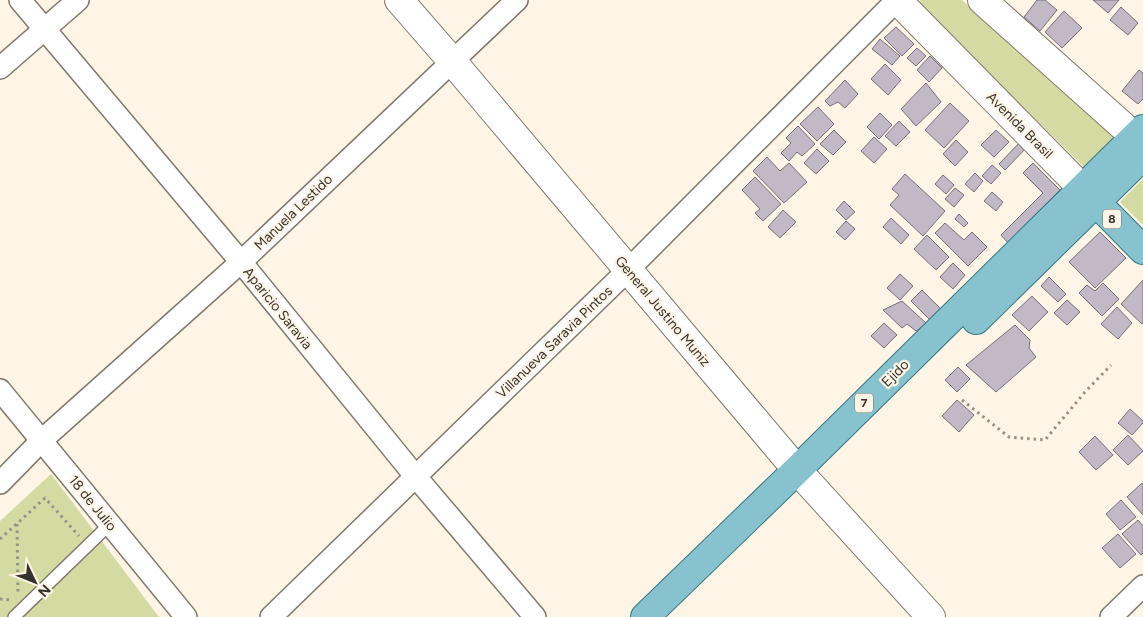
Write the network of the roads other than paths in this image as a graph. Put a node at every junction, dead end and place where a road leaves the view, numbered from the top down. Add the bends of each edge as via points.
1 (20, 0) edge
2 (78, 0) edge
3 (399, 0) edge
4 (517, 0) edge
5 (897, 0) edge
6 (982, 0) edge
7 (44, 29) junction
8 (452, 61) junction
9 (0, 68) edge
10 (1141, 141) edge
11 (1089, 195) junction
12 (1143, 250) edge
13 (241, 262) junction
14 (628, 270) junction
15 (0, 390) edge
16 (42, 440) junction
17 (416, 477) junction
18 (803, 477) junction
19 (0, 483) edge
20 (110, 524) junction
21 (1143, 586) edge
22 (14, 617) edge
23 (186, 617) edge
24 (271, 617) edge
25 (534, 617) edge
26 (645, 617) edge
27 (670, 617) edge
28 (931, 617) edge
29 (1112, 617) edge

1 - 7 street, Aparicio Saravia
2 - 7 street
3 - 8 street, General Justino Muniz
4 - 8 street, Manuela Lestido
5 - 11 street, Avenida Brasil
5 - 14 street, Villanueva Saravia Pintos
6 - 10 street
7 - 9 street
7 - 13 street, Aparicio Saravia
8 - 13 street, Manuela Lestido
8 - 14 street, General Justino Muniz
10 - 11 main road, Ejido / 7
11 - 12 main road, Avenida Brasil / 8
11 - 18 main road, Ejido / 7
13 - 16 street, Manuela Lestido
13 - 17 street, Aparicio Saravia
14 - 17 street, Villanueva Saravia Pintos
14 - 18 street, General Justino Muniz
15 - 16 street, 18 de Julio
16 - 19 street, Manuela Lestido
16 - 20 street, 18 de Julio
17 - 24 street, Villanueva Saravia Pintos
17 - 25 street, Aparicio Saravia
18 - 26 main road, Ejido / 7
18 - 27 main road, Ejido / 7
18 - 28 street, General Justino Muniz
20 - 22 lane
20 - 23 street, 18 de Julio
21 - 29 street

